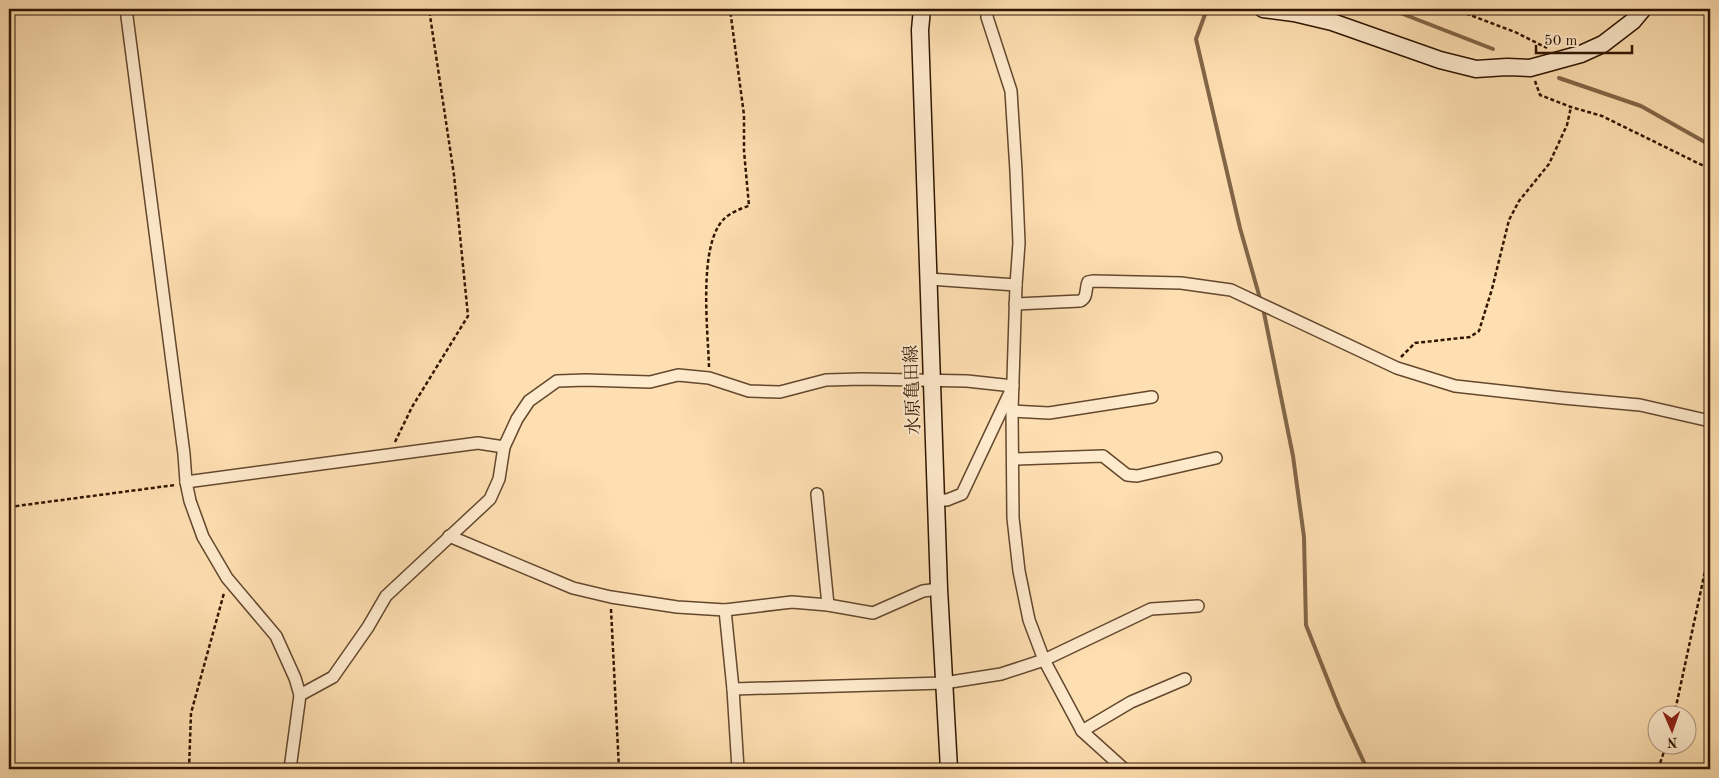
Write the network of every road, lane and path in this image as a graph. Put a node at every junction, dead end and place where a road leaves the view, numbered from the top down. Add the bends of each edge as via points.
1 (126, 9) edge
2 (430, 9) edge
3 (730, 9) edge
4 (922, 9) edge
5 (988, 9) edge
6 (1263, 9) edge
7 (1454, 9) edge
8 (1643, 9) edge
9 (1562, 58) junction
10 (1530, 68) junction
11 (1571, 107) junction
12 (1710, 169) edge
13 (930, 279) junction
14 (1016, 286) junction
15 (1015, 304) junction
16 (1397, 368) junction
17 (709, 378) junction
18 (932, 380) junction
19 (1013, 386) junction
20 (1152, 397) dead end
21 (1012, 411) junction
22 (1710, 421) edge
23 (504, 447) junction
24 (390, 456) junction
25 (1013, 458) junction
26 (1216, 458) dead end
27 (186, 482) junction
28 (816, 494) dead end
29 (936, 500) junction
30 (9, 507) edge
31 (450, 536) junction
32 (1710, 548) edge
33 (227, 578) junction
34 (939, 589) junction
35 (611, 597) junction
36 (828, 605) junction
37 (1198, 606) dead end
38 (725, 610) junction
39 (1044, 660) junction
40 (1185, 679) dead end
41 (944, 683) junction
42 (733, 689) junction
43 (300, 695) junction
44 (1676, 706) edge
45 (1082, 731) junction
46 (1663, 756) edge
47 (189, 769) edge
48 (290, 769) edge
49 (619, 769) edge
50 (738, 769) edge
51 (949, 769) edge
52 (1124, 769) edge
53 (1658, 769) edge

1 - 27 street
2 - 24 path via 454,175 468,316 412,407
3 - 17 path via 744,115 750,206 723,220 708,258
4 - 13 main road, 水原亀田線 via 920,30
5 - 14 street via 1011,92 1019,243
6 - 10 main road via 1332,22 1440,60 1476,69
7 - 9 path via 1515,32
8 - 9 main road via 1603,44
9 - 10 main road
10 - 11 path via 1540,95
11 - 12 path via 1602,116
11 - 16 path via 1567,125 1549,164 1519,201 1509,220 1479,331 1470,337 1414,343 1401,357
13 - 14 street
13 - 18 main road, 水原亀田線
14 - 15 street
15 - 16 street via 1084,300 1088,282 1093,281 1181,283 1232,290
15 - 19 street
16 - 22 street via 1455,386 1640,405
17 - 18 street via 749,391 780,392 826,380
17 - 23 street via 678,375 650,382 557,381 529,401
18 - 19 street
18 - 29 main road, 水原亀田線
19 - 21 street
19 - 29 street via 962,494
20 - 21 street via 1049,413
21 - 25 street
23 - 24 street via 478,443
23 - 31 street via 499,479 490,499
24 - 27 street
25 - 26 street via 1103,456 1127,475 1137,476
25 - 39 street via 1013,518 1018,572 1029,620
27 - 30 path
27 - 33 street via 203,537
28 - 36 street
29 - 34 main road, 水原亀田線
31 - 35 street via 573,588
31 - 43 street via 386,596 333,678
32 - 44 path
33 - 43 street via 276,636
33 - 47 path via 191,713
34 - 36 street via 923,591 873,613
34 - 41 main road, 水原亀田線
35 - 38 street
35 - 49 path
36 - 38 street via 792,602
37 - 39 street via 1151,609
38 - 42 street
39 - 41 street via 1001,674
39 - 45 street
40 - 45 street via 1131,702
41 - 42 street
41 - 51 main road, 水原亀田線
42 - 50 street
43 - 48 street
45 - 52 street
46 - 53 path

